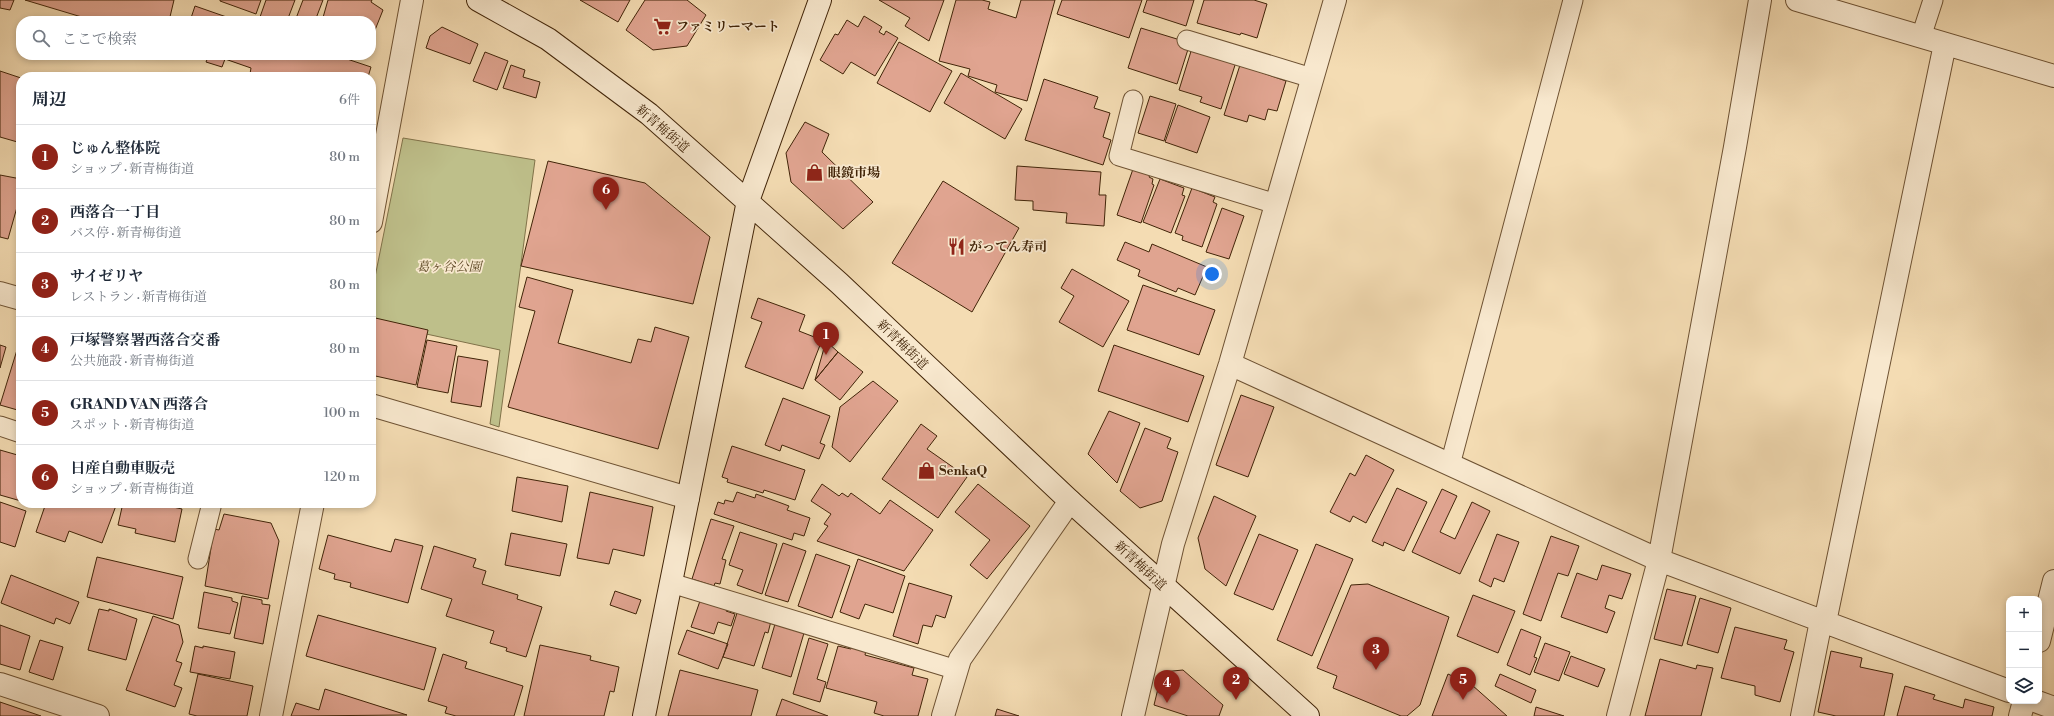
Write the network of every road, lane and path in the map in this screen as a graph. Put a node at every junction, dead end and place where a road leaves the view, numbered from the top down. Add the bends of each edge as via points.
1 (412, 0) edge
2 (478, 0) edge
3 (820, 0) edge
4 (1335, 0) edge
5 (1573, 0) edge
6 (1760, 0) edge
7 (1797, 0) edge
8 (1933, 0) edge
9 (1921, 36) junction
10 (1187, 40) dead end
11 (1945, 44) junction
12 (2054, 76) edge
13 (1312, 78) junction
14 (1133, 100) dead end
15 (376, 195) edge
16 (748, 201) junction
17 (1276, 204) junction
18 (0, 293) edge
19 (16, 298) edge
20 (1230, 364) junction
21 (376, 406) edge
22 (0, 426) edge
23 (16, 431) edge
24 (1450, 465) junction
25 (688, 498) junction
26 (1070, 501) junction
27 (211, 508) edge
28 (312, 508) edge
29 (198, 559) dead end
30 (1659, 560) junction
31 (2054, 581) edge
32 (671, 583) junction
33 (1162, 585) junction
34 (1823, 622) junction
35 (2041, 632) edge
36 (956, 670) junction
37 (0, 684) edge
38 (2006, 690) edge
39 (2023, 704) edge
40 (2042, 704) edge
41 (2054, 708) edge
42 (60, 710) edge
43 (98, 716) edge
44 (271, 716) edge
45 (644, 716) edge
46 (943, 716) edge
47 (1134, 716) edge
48 (1308, 716) edge
49 (1618, 716) edge
50 (1802, 716) edge
51 (2020, 716) edge

1 - 15 street
2 - 16 street, 新青梅街道 via 548,39 648,114
3 - 16 street
4 - 13 street
5 - 24 lane
6 - 30 street
7 - 9 street
8 - 9 lane
9 - 11 street
10 - 13 lane
11 - 12 street
11 - 34 street
13 - 17 street
14 - 17 lane via 1119,156
16 - 25 street
16 - 26 street, 新青梅街道 via 839,283
17 - 20 street
18 - 19 street
20 - 24 street
20 - 33 street
21 - 25 street
22 - 23 lane
24 - 30 street
25 - 32 street
26 - 33 street, 新青梅街道
26 - 36 street via 960,659
27 - 29 lane
28 - 44 street
30 - 34 street
30 - 49 street
31 - 35 street
32 - 36 lane
32 - 45 street
33 - 47 street
33 - 48 street, 新青梅街道
34 - 38 street
34 - 50 street
36 - 46 street
37 - 42 street
39 - 51 street
40 - 41 street
42 - 43 street

